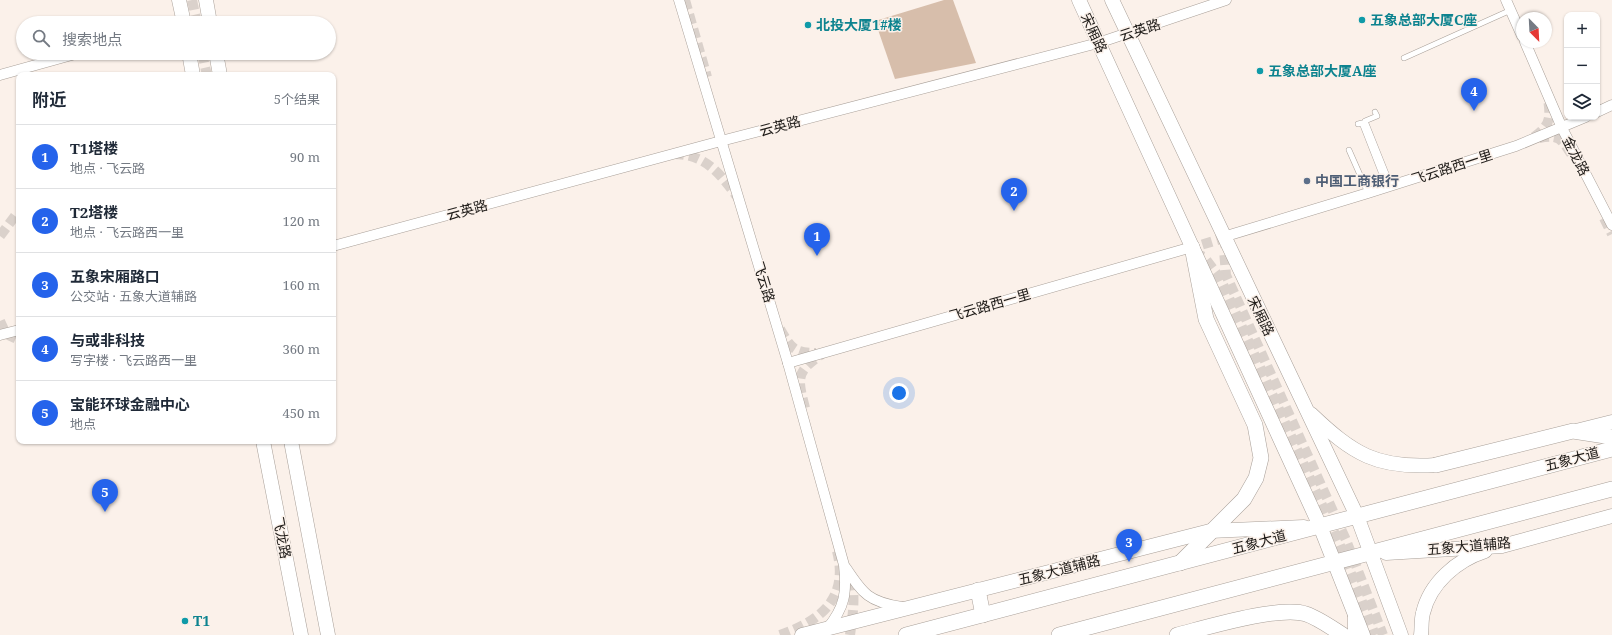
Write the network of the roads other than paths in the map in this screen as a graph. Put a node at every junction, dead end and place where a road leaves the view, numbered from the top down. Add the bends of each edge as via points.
1 (179, 0) edge
2 (206, 0) edge
3 (680, 0) edge
4 (1079, 0) edge
5 (1112, 0) edge
6 (1226, 0) edge
7 (1506, 0) edge
8 (1511, 10) junction
9 (182, 16) edge
10 (209, 16) edge
11 (1516, 22) edge
12 (1128, 34) junction
13 (1098, 43) junction
14 (1528, 48) edge
15 (1404, 58) dead end
16 (53, 60) edge
17 (190, 60) edge
18 (217, 60) edge
19 (192, 72) edge
20 (219, 72) edge
21 (0, 75) edge
22 (1612, 105) edge
23 (1600, 111) edge
24 (1375, 112) dead end
25 (1579, 120) edge
26 (1358, 124) dead end
27 (1562, 128) junction
28 (721, 141) junction
29 (1348, 150) dead end
30 (1389, 187) junction
31 (1368, 194) junction
32 (1612, 225) tunnel mouth
33 (1223, 237) junction
34 (336, 245) edge
35 (1192, 247) junction
36 (16, 331) edge
37 (0, 335) edge
38 (788, 363) junction
39 (1305, 408) junction
40 (1612, 422) edge
41 (1573, 432) junction
42 (1612, 437) edge
43 (264, 444) edge
44 (292, 444) edge
45 (1612, 449) edge
46 (1436, 465) joint
47 (1612, 489) edge
48 (1357, 516) junction
49 (1612, 516) edge
50 (1320, 526) junction
51 (1210, 531) junction
52 (1502, 546) junction
53 (1371, 554) junction
54 (1180, 563) junction
55 (1335, 563) junction
56 (844, 565) junction
57 (978, 590) junction
58 (908, 608) junction
59 (1354, 610) junction
60 (983, 615) junction
61 (827, 629) junction
62 (301, 635) edge
63 (328, 635) edge
64 (802, 635) edge
65 (906, 635) edge
66 (1062, 635) edge
67 (1177, 635) edge
68 (1344, 635) edge
69 (1353, 635) edge
70 (1363, 635) edge
71 (1402, 635) edge
72 (1421, 635) edge

1 - 9 main road
2 - 10 main road
3 - 28 street, 飞云路
4 - 13 main road, 宋厢路
5 - 12 main road, 宋厢路
6 - 12 street, 云英路
7 - 8 street
8 - 11 street
8 - 15 lane
12 - 13 street, 云英路
12 - 33 main road, 宋厢路
13 - 28 street, 云英路
13 - 35 main road, 宋厢路
14 - 27 street, 金龙路
16 - 21 street
17 - 19 main road
18 - 20 main road
22 - 23 street
24 - 30 lane via 1377,116 1365,121
25 - 27 street, 飞云路西一里
26 - 30 lane via 1362,123
27 - 30 street, 飞云路西一里 via 1516,146
27 - 32 street, 金龙路
28 - 34 street, 云英路
28 - 38 street, 飞云路
29 - 31 lane
30 - 31 street, 飞云路西一里
31 - 33 street, 飞云路西一里
33 - 39 main road, 宋厢路
35 - 38 street, 飞云路西一里
35 - 50 main road, 宋厢路
35 - 51 main road via 1206,319 1255,424 1261,458 1256,478 1244,499
36 - 37 street
38 - 56 street, 飞云路
39 - 46 main road via 1334,436 1354,450 1382,462 1412,467
39 - 48 main road, 宋厢路
40 - 41 main road
41 - 42 main road
41 - 46 main road
43 - 62 main road, 飞龙路
44 - 63 main road, 飞龙路
45 - 48 main road, 五象大道
47 - 53 main road
48 - 50 main road, 五象大道
48 - 53 main road, 宋厢路
49 - 52 main road, 五象大道辅路
50 - 51 main road, 五象大道辅路
50 - 54 main road, 五象大道
50 - 55 main road, 宋厢路
51 - 54 main road
51 - 57 main road, 五象大道辅路
52 - 53 main road, 五象大道辅路
52 - 72 main road via 1471,556 1454,567 1441,580 1430,594 1423,613
53 - 55 main road
53 - 71 main road, 宋厢路
54 - 60 main road, 五象大道
55 - 59 main road, 宋厢路
55 - 66 main road
56 - 58 street, 飞云路 via 865,595 883,604
56 - 61 street, 飞云路 via 844,597 839,614
57 - 58 main road, 五象大道辅路
57 - 60 main road
58 - 61 main road, 五象大道辅路
59 - 69 street
59 - 70 main road, 宋厢路
60 - 65 main road, 五象大道
61 - 64 main road, 五象大道辅路
67 - 68 main road via 1281,612 1306,614

